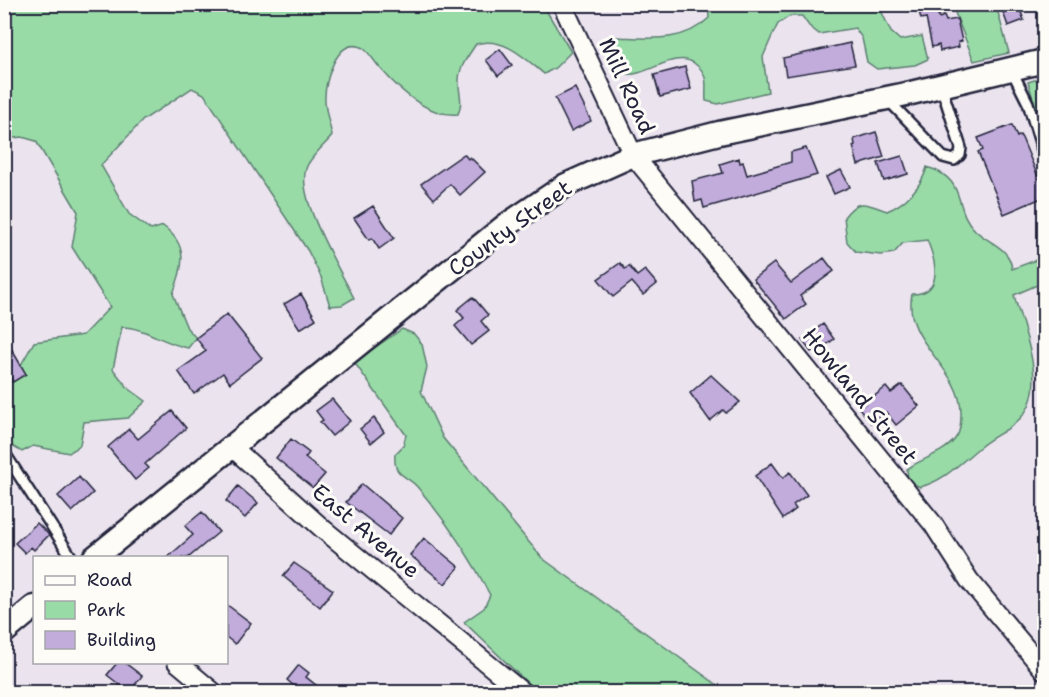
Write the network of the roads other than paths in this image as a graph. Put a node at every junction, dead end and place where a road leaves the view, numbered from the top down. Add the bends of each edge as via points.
1 (562, 4) edge
2 (1044, 61) edge
3 (1011, 69) junction
4 (941, 86) junction
5 (886, 98) junction
6 (633, 155) junction
7 (1044, 156) edge
8 (232, 447) junction
9 (4, 452) edge
10 (71, 556) edge
11 (96, 556) edge
12 (33, 608) edge
13 (4, 632) edge
14 (178, 664) edge
15 (1044, 670) edge
16 (213, 693) edge
17 (522, 693) edge

1 - 6 street, Mill Road
2 - 3 street, County Street
3 - 4 street, County Street
3 - 7 lane via 1028,103
4 - 5 street, County Street
4 - 5 lane via 961,148 954,160 943,157
5 - 6 street, County Street
6 - 8 street, County Street via 566,185 505,226
6 - 15 street, Howland Street via 933,524 969,580
8 - 11 street, County Street
8 - 17 street, East Avenue via 323,529
9 - 10 lane
12 - 13 street
14 - 16 street

